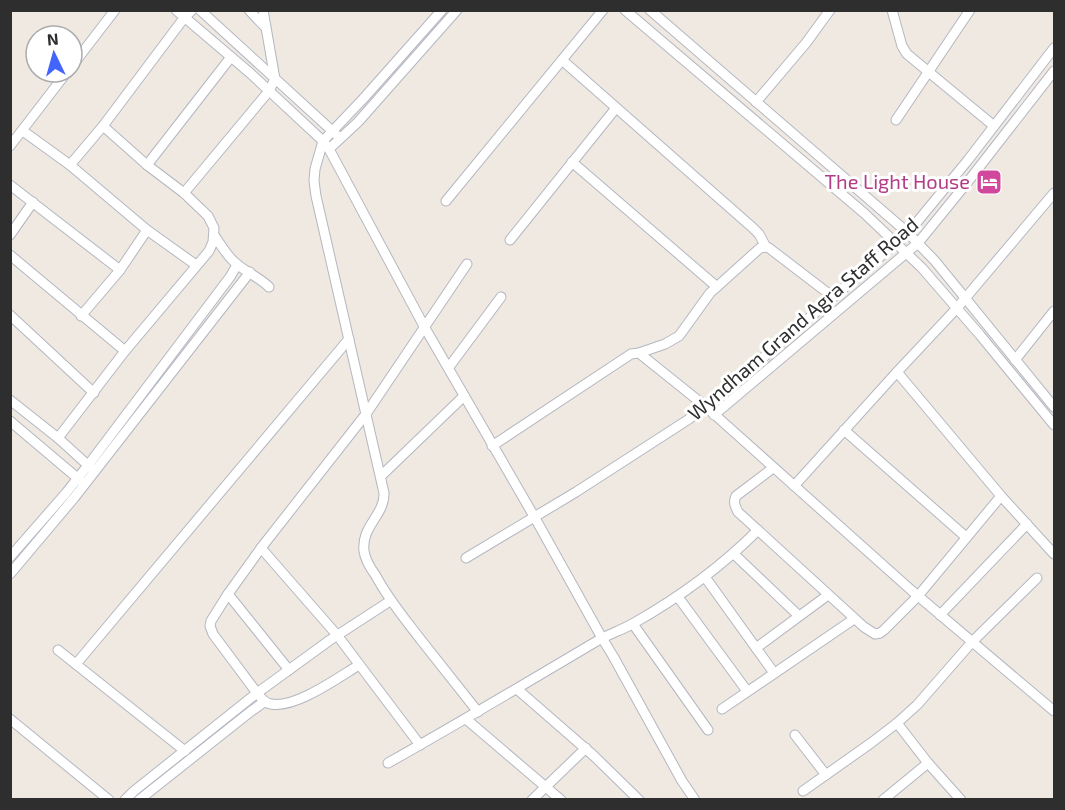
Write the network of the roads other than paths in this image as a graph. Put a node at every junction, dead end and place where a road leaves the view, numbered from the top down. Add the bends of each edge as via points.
1 (115, 10) edge
2 (176, 10) edge
3 (192, 10) edge
4 (200, 10) edge
5 (249, 10) edge
6 (263, 10) edge
7 (442, 10) edge
8 (457, 10) edge
9 (603, 10) edge
10 (625, 10) edge
11 (830, 10) edge
12 (892, 10) edge
13 (970, 10) edge
14 (653, 11) edge
15 (184, 18) junction
16 (643, 26) junction
17 (265, 27) junction
18 (1054, 48) edge
19 (84, 50) edge
20 (231, 57) junction
21 (562, 60) junction
22 (1054, 71) edge
23 (928, 72) junction
24 (275, 79) junction
25 (58, 84) edge
26 (270, 91) junction
27 (756, 102) junction
28 (616, 108) junction
29 (896, 120) dead end
30 (103, 126) junction
31 (994, 126) junction
32 (23, 131) junction
33 (332, 131) junction
34 (340, 138) junction
35 (326, 145) junction
36 (10, 146) edge
37 (572, 162) junction
38 (70, 165) junction
39 (147, 165) junction
40 (10, 185) edge
41 (184, 193) junction
42 (1054, 193) edge
43 (446, 201) dead end
44 (33, 202) junction
45 (147, 230) junction
46 (908, 233) junction
47 (10, 235) edge
48 (214, 235) junction
49 (510, 240) dead end
50 (896, 243) junction
51 (918, 243) junction
52 (766, 247) junction
53 (906, 253) junction
54 (10, 255) edge
55 (467, 264) dead end
56 (196, 265) junction
57 (237, 265) junction
58 (120, 270) junction
59 (250, 272) junction
60 (269, 287) dead end
61 (717, 287) junction
62 (501, 297) dead end
63 (833, 297) junction
64 (965, 298) junction
65 (957, 308) junction
66 (1054, 311) edge
67 (10, 315) edge
68 (81, 316) junction
69 (425, 328) junction
70 (349, 339) junction
71 (125, 351) junction
72 (639, 353) junction
73 (1015, 360) junction
74 (449, 367) junction
75 (897, 372) junction
76 (94, 393) junction
77 (464, 396) junction
78 (10, 400) edge
79 (705, 406) junction
80 (1054, 407) edge
81 (366, 414) junction
82 (714, 415) junction
83 (10, 421) edge
84 (1054, 425) edge
85 (844, 430) junction
86 (58, 438) junction
87 (492, 446) junction
88 (92, 468) junction
89 (773, 468) junction
90 (381, 476) junction
91 (82, 481) junction
92 (794, 486) junction
93 (1001, 496) junction
94 (535, 518) junction
95 (1027, 524) junction
96 (758, 530) junction
97 (966, 537) junction
98 (261, 548) junction
99 (734, 554) junction
100 (1054, 554) edge
101 (10, 557) edge
102 (466, 558) dead end
103 (10, 574) edge
104 (705, 577) junction
105 (1037, 578) dead end
106 (228, 594) junction
107 (828, 595) junction
108 (918, 596) junction
109 (678, 597) junction
110 (390, 601) junction
111 (940, 615) junction
112 (800, 616) junction
113 (854, 619) junction
114 (633, 624) junction
115 (337, 635) junction
116 (602, 638) junction
117 (972, 642) junction
118 (756, 648) junction
119 (58, 650) dead end
120 (76, 664) junction
121 (359, 665) junction
122 (289, 670) junction
123 (774, 673) junction
124 (517, 689) junction
125 (747, 691) junction
126 (257, 693) junction
127 (264, 702) junction
128 (722, 709) dead end
129 (1054, 711) edge
130 (478, 712) junction
131 (10, 719) edge
132 (466, 719) junction
133 (897, 723) junction
134 (708, 730) dead end
135 (795, 735) dead end
136 (420, 745) junction
137 (586, 748) junction
138 (185, 751) junction
139 (388, 763) dead end
140 (928, 763) junction
141 (826, 775) junction
142 (546, 786) junction
143 (803, 791) dead end
144 (894, 791) junction
145 (143, 798) edge
146 (109, 800) edge
147 (125, 800) edge
148 (532, 800) edge
149 (561, 800) edge
150 (639, 800) edge
151 (695, 800) edge
152 (883, 800) edge
153 (902, 800) edge
154 (961, 800) edge

1 - 19 street
2 - 15 street
3 - 15 street
4 - 24 street
5 - 17 street
6 - 17 street
7 - 33 street
8 - 34 street
9 - 21 street
10 - 16 street
11 - 27 street
12 - 23 street via 902,46
13 - 23 street
14 - 16 street
14 - 27 street
15 - 20 street
15 - 30 street
16 - 50 street
17 - 24 street
18 - 31 street, Wyndham Grand Agra Staff Road
20 - 26 street
20 - 39 street
21 - 28 street
21 - 43 street
22 - 51 street
23 - 29 street
23 - 31 street
24 - 26 street
24 - 33 street
25 - 32 street
26 - 35 street
26 - 41 street
27 - 46 street
28 - 37 street
28 - 52 street via 753,228
30 - 38 street
30 - 39 street
31 - 46 street, Wyndham Grand Agra Staff Road
32 - 36 street
32 - 38 street
33 - 34 street
33 - 35 street
34 - 35 street
35 - 69 street
35 - 70 street via 314,181
37 - 49 street
37 - 61 street
38 - 45 street
39 - 41 street
40 - 44 street
41 - 48 street via 208,216
42 - 64 street
44 - 47 street
44 - 58 street
45 - 56 street
45 - 58 street
46 - 50 street, Wyndham Grand Agra Staff Road
46 - 51 street
48 - 56 street via 211,248
48 - 57 street
50 - 53 street
50 - 63 street, Wyndham Grand Agra Staff Road
51 - 53 street
51 - 64 street
52 - 61 street via 760,248
52 - 63 street
53 - 65 street
53 - 82 street
54 - 68 street
55 - 69 street
56 - 71 street
57 - 59 street
57 - 88 street
58 - 68 street
59 - 60 street
59 - 88 street
61 - 72 street via 679,336
62 - 74 street
63 - 79 street, Wyndham Grand Agra Staff Road
64 - 65 street
64 - 73 street
65 - 75 street
65 - 84 street
66 - 73 street
67 - 76 street
68 - 71 street
69 - 74 street
69 - 81 street
70 - 81 street
70 - 120 street
71 - 76 street
72 - 79 street
72 - 87 street via 631,354
73 - 80 street
74 - 77 street
75 - 85 street
75 - 93 street
76 - 86 street
77 - 87 street
77 - 90 street
78 - 86 street
79 - 82 street
79 - 94 street, Wyndham Grand Agra Staff Road
81 - 90 street
81 - 98 street
82 - 89 street
83 - 91 street
85 - 92 street
85 - 97 street
86 - 88 street
87 - 94 street
88 - 91 street
89 - 92 street
89 - 96 street via 734,500 738,512
90 - 110 street via 385,500 365,536 364,552
91 - 101 street via 66,493
91 - 103 street
92 - 108 street
93 - 95 street
93 - 97 street
94 - 102 street, Wyndham Grand Agra Staff Road
94 - 116 street
95 - 100 street
95 - 111 street
96 - 99 street
96 - 107 street
97 - 108 street
98 - 106 street
98 - 115 street
99 - 104 street
99 - 112 street
104 - 109 street
104 - 118 street
105 - 117 street
106 - 122 street
106 - 126 street via 211,621 211,630
107 - 112 street
107 - 113 street
108 - 111 street
108 - 113 street via 880,633 869,631
109 - 114 street
109 - 125 street
110 - 115 street
110 - 130 street
111 - 117 street
112 - 118 street
113 - 123 street
114 - 116 street
114 - 134 street
115 - 121 street
115 - 122 street
116 - 124 street
116 - 151 street
117 - 129 street
117 - 133 street
118 - 123 street
119 - 120 street
120 - 138 street
121 - 127 street via 293,701 273,705
121 - 136 street
122 - 126 street
123 - 125 street
124 - 130 street
124 - 137 street
125 - 128 street
126 - 127 street
126 - 138 street
127 - 145 street
130 - 132 street
131 - 146 street
132 - 136 street
132 - 142 street
133 - 140 street
133 - 141 street
135 - 141 street
136 - 139 street
137 - 142 street
137 - 150 street
138 - 147 street
140 - 144 street
140 - 154 street
141 - 143 street
142 - 148 street
142 - 149 street
144 - 152 street
144 - 153 street

